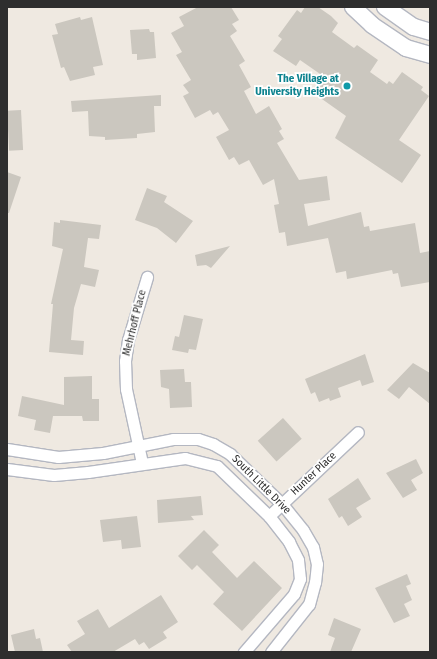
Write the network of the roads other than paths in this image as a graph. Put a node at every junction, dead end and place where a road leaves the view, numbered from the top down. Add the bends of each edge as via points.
1 (353, 7) edge
2 (385, 7) edge
3 (430, 32) edge
4 (430, 56) edge
5 (147, 277) dead end
6 (358, 432) dead end
7 (139, 447) junction
8 (7, 449) edge
9 (142, 463) junction
10 (7, 469) edge
11 (282, 504) junction
12 (269, 516) junction
13 (244, 652) edge
14 (271, 652) edge

1 - 4 street via 372,25 406,48
2 - 3 street via 414,26
5 - 7 street, Mehrhoff Place via 128,340 125,361 126,390
6 - 11 street, Hunter Place
7 - 8 street, South Little Drive via 58,457
7 - 9 street, Mehrhoff Place
7 - 11 street, South Little Drive via 173,439 198,439 213,444 230,454
9 - 10 street, South Little Drive via 54,475
9 - 12 street, South Little Drive via 186,458 206,461 217,466
11 - 12 street, Hunter Place
11 - 14 street, South Little Drive via 313,547 316,564 315,582 309,604
12 - 13 street, South Little Drive via 292,548 298,560 300,578 294,594

